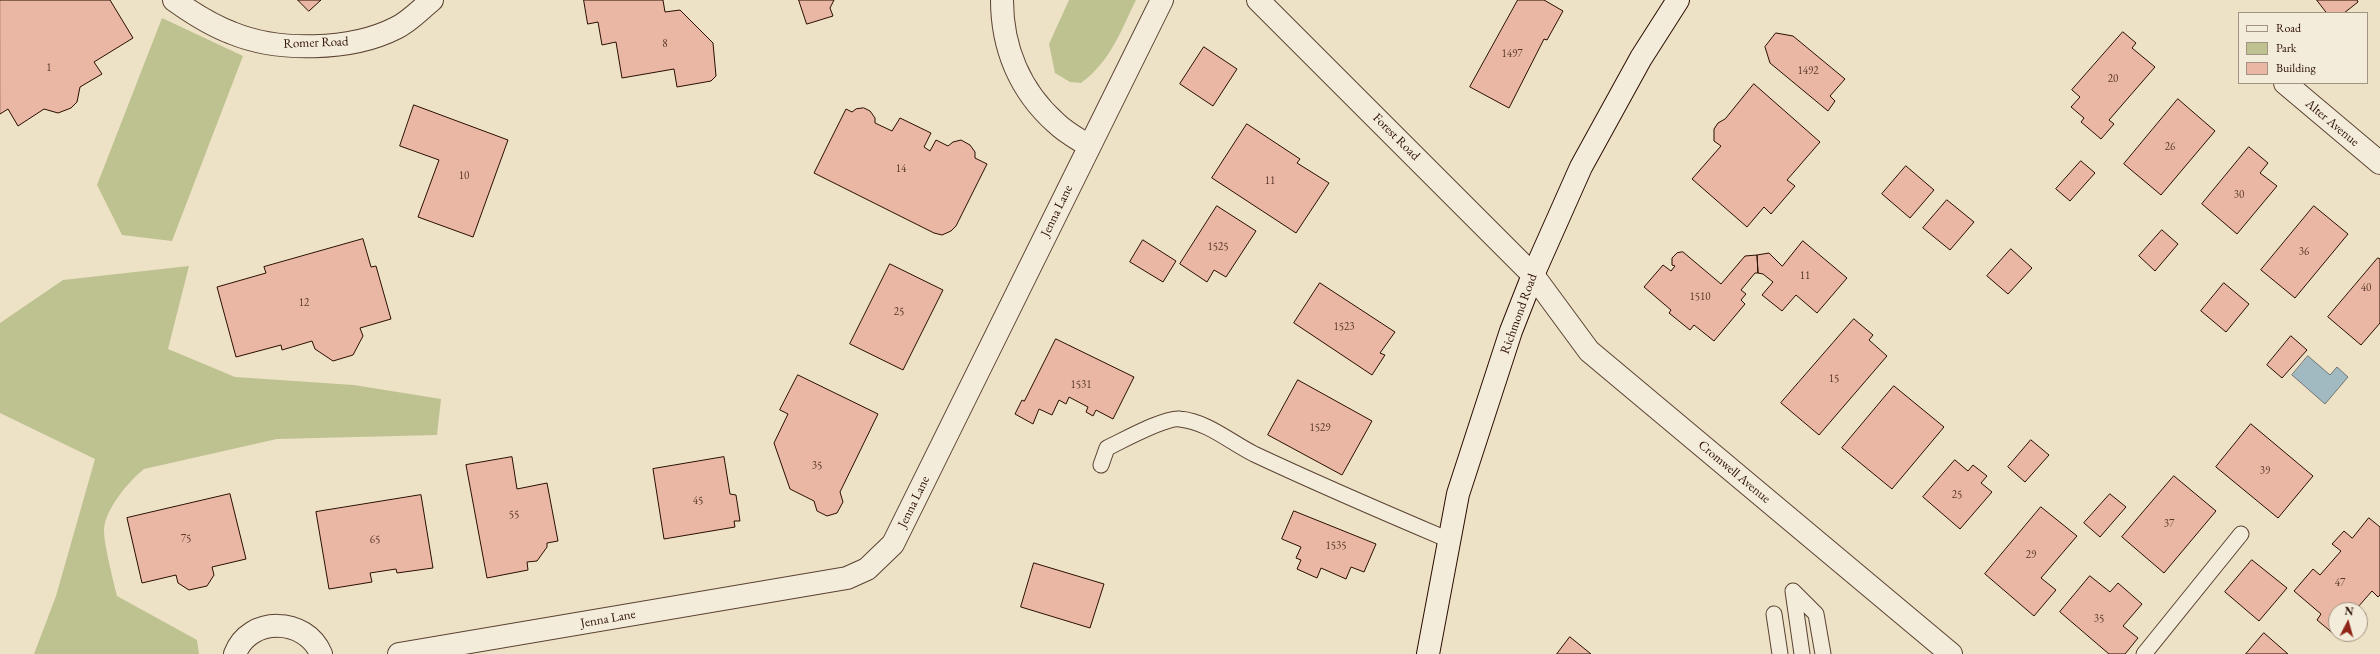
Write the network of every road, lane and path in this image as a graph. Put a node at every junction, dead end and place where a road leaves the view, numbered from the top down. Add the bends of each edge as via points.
1 (174, 0) edge
2 (432, 0) edge
3 (1002, 0) edge
4 (1162, 0) edge
5 (1258, 0) edge
6 (1678, 0) edge
7 (2286, 84) edge
8 (1089, 146) junction
9 (2380, 163) edge
10 (1533, 275) junction
11 (1101, 466) dead end
12 (2241, 534) dead end
13 (1449, 540) junction
14 (1774, 614) dead end
15 (235, 654) edge
16 (321, 654) edge
17 (399, 654) edge
18 (1428, 654) edge
19 (1780, 654) edge
20 (1802, 654) edge
21 (1823, 654) edge
22 (1951, 654) edge
23 (2144, 654) edge

1 - 2 street, Romer Road via 194,14 233,34 274,44 316,46 356,42 396,28
3 - 8 street via 1002,22 1014,66 1032,98 1056,124
4 - 8 street, Jenna Lane
5 - 10 street, Forest Road
6 - 10 street, Richmond Road via 1640,58 1581,166
7 - 9 street, Alter Avenue
8 - 17 street, Jenna Lane via 893,544 867,570 847,578
10 - 13 street, Richmond Road via 1511,331 1458,494
10 - 22 street, Cromwell Avenue via 1589,351
11 - 13 lane via 1107,448 1153,427 1178,419 1186,420 1201,424 1239,446 1344,496
12 - 23 lane
13 - 18 street, Richmond Road
14 - 19 lane
15 - 16 street via 238,645 256,630 278,625 300,630 317,645
20 - 21 lane via 1793,591 1816,614

